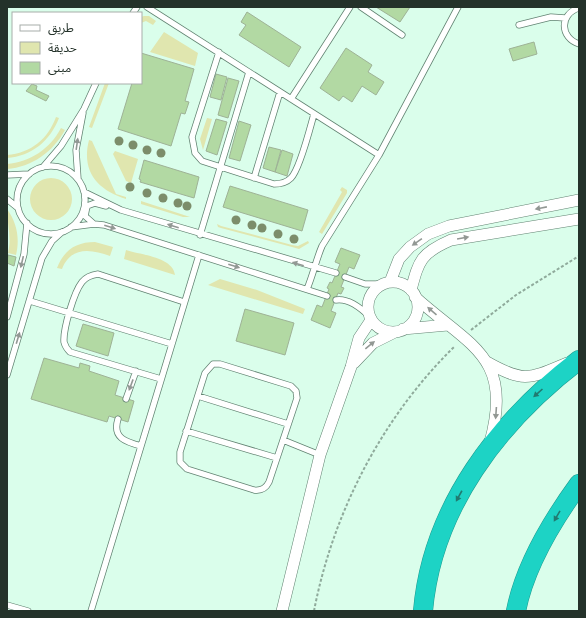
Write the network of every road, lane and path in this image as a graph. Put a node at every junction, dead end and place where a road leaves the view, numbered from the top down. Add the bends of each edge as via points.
1 (148, 7) edge
2 (350, 7) edge
3 (361, 7) edge
4 (458, 7) edge
5 (579, 8) edge
6 (565, 18) junction
7 (519, 25) dead end
8 (402, 35) dead end
9 (579, 44) edge
10 (219, 52) junction
11 (249, 72) junction
12 (96, 84) edge
13 (280, 92) junction
14 (291, 99) junction
15 (84, 109) junction
16 (314, 114) junction
17 (379, 155) junction
18 (43, 167) junction
19 (220, 167) junction
20 (7, 174) edge
21 (29, 174) junction
22 (254, 178) junction
23 (78, 180) junction
24 (84, 192) junction
25 (7, 200) edge
26 (579, 200) edge
27 (110, 206) junction
28 (18, 208) junction
29 (579, 219) edge
30 (27, 223) junction
31 (94, 224) junction
32 (71, 227) junction
33 (64, 231) junction
34 (200, 235) junction
35 (199, 255) junction
36 (579, 256) edge
37 (315, 269) junction
38 (336, 273) dead end
39 (345, 277) dead end
40 (385, 283) junction
41 (307, 289) junction
42 (413, 294) junction
43 (326, 296) dead end
44 (336, 300) dead end
45 (30, 301) junction
46 (184, 302) junction
47 (70, 313) junction
48 (7, 317) edge
49 (371, 318) junction
50 (448, 325) junction
51 (399, 330) junction
52 (465, 337) junction
53 (172, 344) junction
54 (579, 359) edge
55 (487, 362) junction
56 (351, 367) junction
57 (136, 371) junction
58 (7, 375) edge
59 (161, 379) junction
60 (198, 396) junction
61 (126, 398) dead end
62 (118, 419) dead end
63 (288, 424) junction
64 (186, 431) junction
65 (283, 440) junction
66 (141, 446) junction
67 (488, 450) junction
68 (320, 455) junction
69 (277, 458) junction
70 (579, 484) edge
71 (7, 605) edge
72 (28, 611) edge
73 (91, 611) edge
74 (282, 611) edge
75 (314, 611) edge
76 (423, 611) edge
77 (516, 611) edge

1 - 10 lane
2 - 14 lane
3 - 8 lane
4 - 17 lane
5 - 6 lane
6 - 7 lane via 551,18
6 - 9 lane via 565,33 573,42
10 - 11 lane
10 - 19 lane via 192,142 195,153 202,161
11 - 13 lane
11 - 19 lane
12 - 15 lane
13 - 14 lane
13 - 22 lane
14 - 16 lane
15 - 18 lane via 57,152
23 -> 15 lane via 76,150
16 - 17 lane
16 - 22 lane via 296,170 290,180 280,184
17 - 37 lane via 322,246
18 - 21 lane
18 - 23 lane via 63,168
19 - 22 lane
19 - 34 lane
20 - 21 lane
21 - 28 lane via 18,193
23 - 24 lane
24 - 27 lane
24 - 32 lane via 84,207
25 - 28 lane
26 -> 40 street via 456,225 428,234 399,259
27 - 31 lane via 95,203 87,206 85,216
34 -> 27 lane
28 - 30 lane
42 -> 29 street via 417,265 435,247 451,240
30 - 33 lane via 40,232
30 -> 48 lane via 23,259
31 - 32 lane
31 -> 35 lane
32 - 33 lane
33 - 45 lane via 47,248 39,266
37 -> 34 lane
35 -> 41 lane
35 - 46 lane
36 - 52 path via 516,295
37 - 38 lane
37 - 41 lane
39 - 40 lane via 365,284
40 - 42 street via 402,283
40 - 49 street via 376,288 369,298
41 - 43 lane
50 -> 42 street
42 - 51 street via 417,313 412,323
44 - 49 lane via 348,301
45 - 47 lane
58 -> 45 lane
46 - 47 lane via 98,274 88,276 81,283
46 - 53 lane
47 - 53 lane
47 - 57 lane via 64,340 70,352
49 - 51 street via 382,329
49 - 56 street via 359,338
50 - 51 street
50 - 52 street
56 -> 51 street via 368,346
52 - 55 street
52 - 75 path via 419,386 382,436 343,515
53 - 59 lane
54 - 55 street via 525,377 515,376
54 -> 67 highway via 536,395
55 -> 67 street via 494,377 496,393 495,424
56 - 68 street
57 - 59 lane
57 -> 61 lane
59 - 66 lane
60 - 63 lane
60 - 63 lane via 207,369 217,364 291,386 298,398
60 - 64 lane
62 - 66 lane via 117,428 121,438 125,442
63 - 65 lane
64 - 69 lane
64 - 69 lane via 179,456 184,467 254,490 260,490 267,485
65 - 68 lane
65 - 69 lane
66 - 73 lane
67 -> 76 highway via 449,514 434,552
68 - 74 street
70 -> 77 highway via 562,506 545,536 529,571
71 - 72 lane

